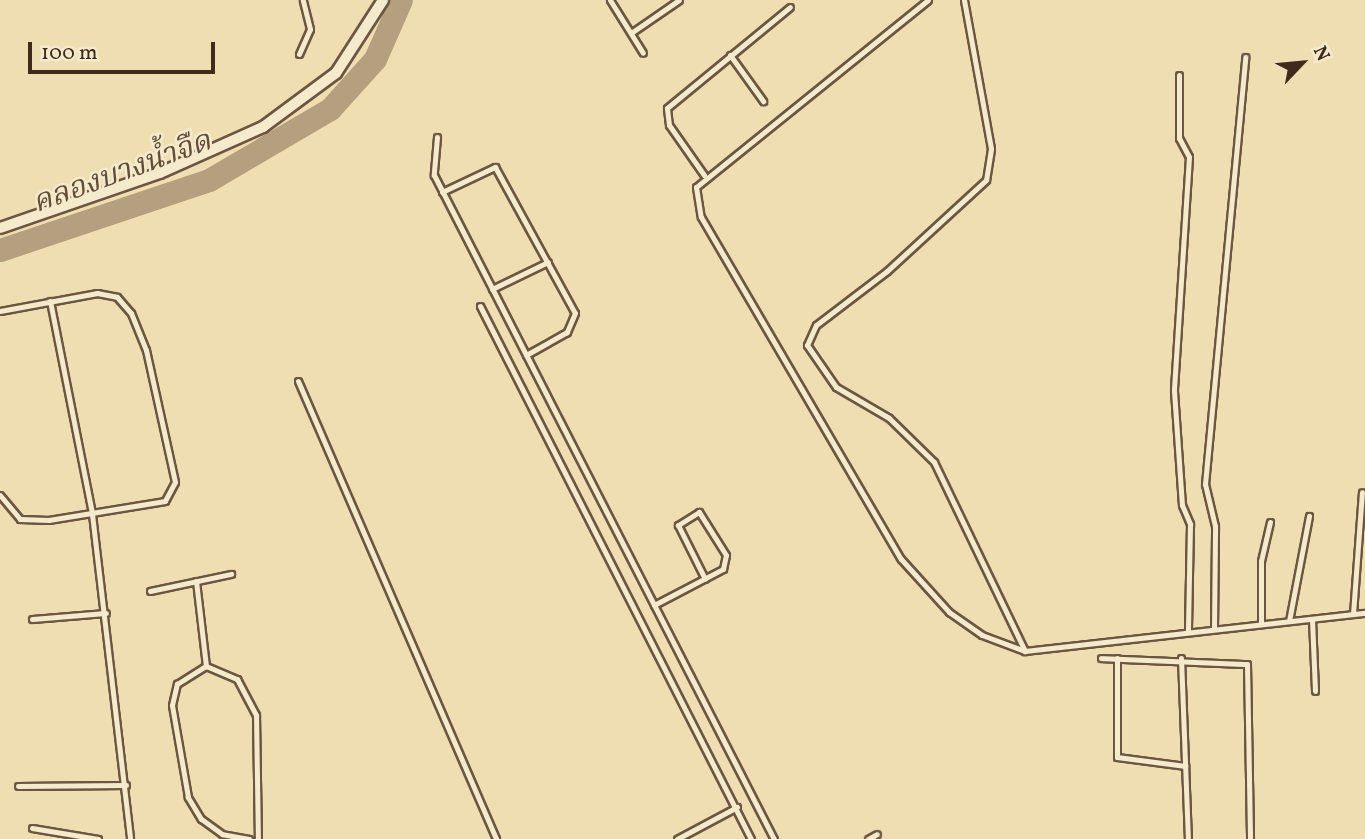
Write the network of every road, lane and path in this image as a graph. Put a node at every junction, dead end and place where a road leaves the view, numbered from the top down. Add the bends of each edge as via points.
1 (303, 0) edge
2 (383, 0) edge
3 (610, 0) edge
4 (677, 0) edge
5 (928, 0) edge
6 (964, 0) edge
7 (790, 7) dead end
8 (631, 33) junction
9 (643, 52) dead end
10 (299, 54) dead end
11 (730, 55) junction
12 (1245, 57) dead end
13 (1179, 75) dead end
14 (763, 101) dead end
15 (437, 137) dead end
16 (704, 175) junction
17 (442, 192) junction
18 (0, 228) edge
19 (548, 262) junction
20 (492, 289) junction
21 (50, 301) junction
22 (480, 306) dead end
23 (0, 311) edge
24 (526, 355) junction
25 (298, 381) dead end
26 (1362, 492) dead end
27 (0, 495) edge
28 (92, 514) junction
29 (1309, 516) dead end
30 (1270, 522) dead end
31 (231, 574) dead end
32 (705, 579) junction
33 (196, 582) junction
34 (150, 591) dead end
35 (654, 605) junction
36 (106, 613) junction
37 (1365, 613) edge
38 (1353, 614) junction
39 (1312, 618) junction
40 (32, 619) dead end
41 (1289, 621) junction
42 (1261, 624) junction
43 (1214, 629) junction
44 (1188, 632) junction
45 (1025, 651) junction
46 (1117, 657) junction
47 (1101, 658) dead end
48 (1181, 658) junction
49 (206, 666) junction
50 (1315, 691) dead end
51 (1185, 766) junction
52 (126, 785) junction
53 (18, 786) dead end
54 (737, 807) junction
55 (32, 828) dead end
56 (877, 834) dead end
57 (98, 839) edge
58 (130, 839) edge
59 (249, 839) edge
60 (258, 839) edge
61 (496, 839) edge
62 (677, 839) edge
63 (751, 839) edge
64 (774, 839) edge
65 (868, 839) edge
66 (1188, 839) edge
67 (1250, 839) edge

1 - 10 lane via 310,29
2 - 18 street via 336,73 263,127 160,173
3 - 8 lane
4 - 8 lane
5 - 16 lane
6 - 45 lane via 991,149 986,180 887,271 816,325 807,345 836,387 888,418 934,462
7 - 11 lane
8 - 9 lane
11 - 14 lane
11 - 16 lane via 667,108 669,125
12 - 43 lane via 1206,464 1215,526
13 - 44 lane via 1179,138 1189,156 1174,391 1182,505 1190,524
15 - 17 lane via 431,163
16 - 45 lane via 696,187 701,217 901,559 949,612 982,635
17 - 19 lane via 495,167
17 - 20 lane
19 - 20 lane
19 - 24 lane via 575,325
20 - 24 lane
21 - 23 lane
21 - 28 lane
21 - 28 lane via 97,293 117,297 131,313 175,482 165,501
22 - 54 lane
24 - 35 lane
25 - 61 lane
26 - 38 lane
27 - 28 lane via 20,519
28 - 36 lane
29 - 41 lane
30 - 42 lane via 1261,561
31 - 33 lane
32 - 32 lane via 726,562 699,512 678,525
32 - 35 lane
33 - 34 lane
33 - 49 lane
35 - 64 lane
36 - 40 lane
36 - 52 lane
37 - 38 lane
38 - 39 lane
39 - 41 lane
39 - 50 lane
41 - 42 lane
42 - 43 lane
43 - 44 lane
44 - 45 lane
46 - 47 lane
46 - 48 lane
46 - 51 lane via 1117,757
48 - 51 lane
48 - 67 lane via 1247,664
49 - 59 lane via 177,684 172,705 188,797 222,834
49 - 60 lane via 237,679 257,715
51 - 66 lane
52 - 53 lane
52 - 58 lane
54 - 62 lane
54 - 63 lane
55 - 57 lane
56 - 65 lane

